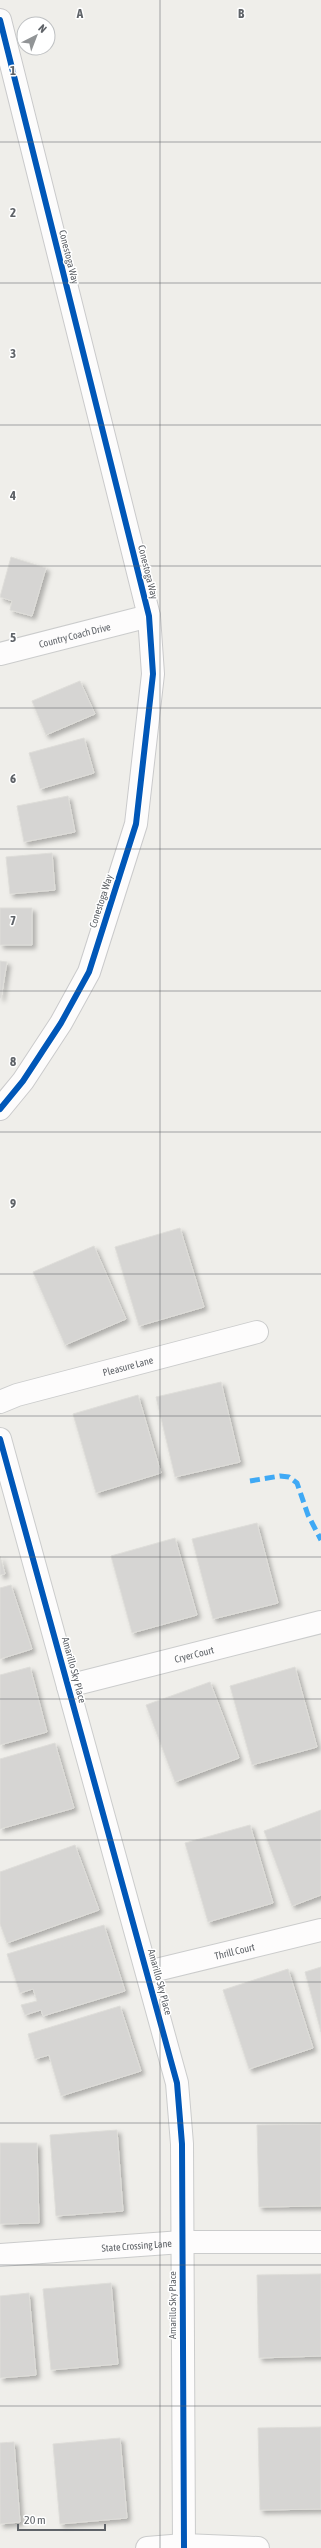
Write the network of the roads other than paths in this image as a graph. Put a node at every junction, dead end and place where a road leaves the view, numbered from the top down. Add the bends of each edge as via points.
1 (0, 20) edge
2 (149, 616) junction
3 (0, 654) edge
4 (0, 1109) edge
5 (256, 1332) dead end
6 (0, 1402) edge
7 (0, 1438) edge
8 (321, 1622) edge
9 (68, 1686) junction
10 (321, 1930) edge
11 (148, 1972) junction
12 (182, 2242) junction
13 (321, 2242) edge
14 (0, 2255) edge
15 (184, 2547) edge
16 (147, 2548) edge
17 (258, 2548) edge

1 - 2 street, Conestoga Way
2 - 3 street, Country Coach Drive
2 - 4 street, Conestoga Way via 153,674 136,824 89,972 57,1029 23,1081
5 - 6 street, Pleasure Lane via 17,1395
7 - 9 street, Amarillo Sky Place
8 - 9 street, Cryer Court
9 - 11 street, Amarillo Sky Place
10 - 11 street, Thrill Court
11 - 12 street, Amarillo Sky Place via 177,2083 182,2144
12 - 13 street, State Crossing Lane
12 - 14 street, State Crossing Lane
12 - 15 street, Amarillo Sky Place
15 - 16 street
15 - 17 street

